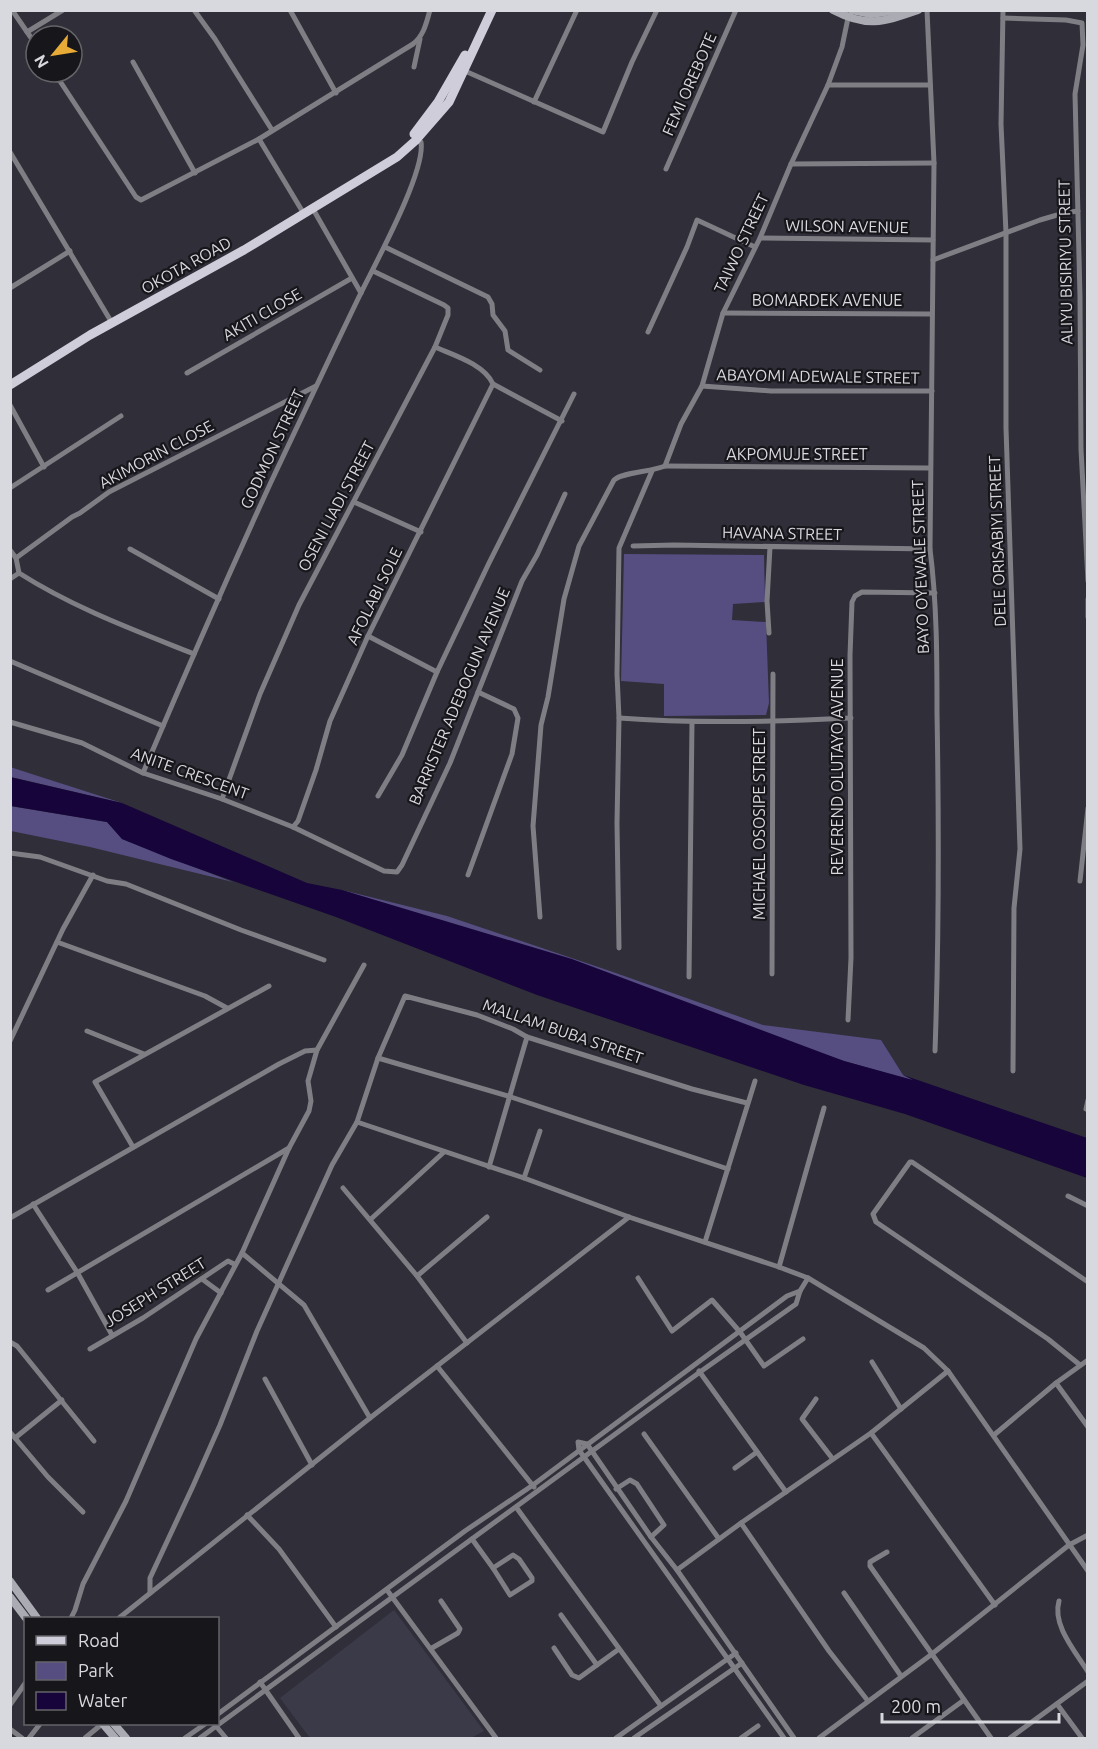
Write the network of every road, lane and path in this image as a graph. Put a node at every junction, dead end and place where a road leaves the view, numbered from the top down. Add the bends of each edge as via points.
1 (12, 10) edge
2 (63, 10) edge
3 (194, 10) edge
4 (290, 10) edge
5 (430, 10) edge
6 (486, 10) edge
7 (492, 10) edge
8 (577, 10) edge
9 (657, 10) edge
10 (736, 10) edge
11 (833, 10) edge
12 (899, 10) edge
13 (918, 10) edge
14 (927, 10) edge
15 (1002, 10) edge
16 (850, 14) edge
17 (1003, 18) junction
18 (40, 24) edge
19 (24, 28) edge
20 (420, 39) junction
21 (133, 62) dead end
22 (414, 66) dead end
23 (465, 71) junction
24 (62, 84) edge
25 (828, 85) junction
26 (930, 85) junction
27 (336, 93) junction
28 (534, 102) junction
29 (272, 130) junction
30 (259, 139) junction
31 (415, 141) junction
32 (10, 152) edge
33 (13, 161) edge
34 (934, 163) junction
35 (791, 164) junction
36 (666, 169) dead end
37 (375, 170) junction
38 (195, 173) junction
39 (1078, 211) junction
40 (308, 212) junction
41 (1006, 233) junction
42 (760, 238) junction
43 (933, 240) junction
44 (755, 246) junction
45 (385, 247) junction
46 (70, 251) junction
47 (933, 260) junction
48 (373, 271) junction
49 (352, 278) junction
50 (10, 288) edge
51 (361, 293) junction
52 (723, 313) junction
53 (931, 314) junction
54 (113, 324) junction
55 (648, 332) dead end
56 (435, 346) junction
57 (540, 370) dead end
58 (186, 373) dead end
59 (493, 384) junction
60 (10, 385) edge
61 (316, 386) junction
62 (702, 386) junction
63 (933, 392) junction
64 (574, 394) dead end
65 (10, 405) edge
66 (121, 416) dead end
67 (562, 421) junction
68 (665, 466) junction
69 (44, 467) junction
70 (929, 468) junction
71 (652, 471) junction
72 (10, 488) edge
73 (565, 494) dead end
74 (354, 502) junction
75 (421, 532) junction
76 (633, 546) dead end
77 (770, 547) junction
78 (130, 549) dead end
79 (930, 549) junction
80 (10, 550) edge
81 (16, 558) junction
82 (20, 573) junction
83 (10, 579) edge
84 (1088, 580) edge
85 (935, 593) junction
86 (219, 598) junction
87 (1088, 599) edge
88 (1088, 617) edge
89 (769, 633) dead end
90 (368, 636) junction
91 (194, 654) junction
92 (10, 661) edge
93 (437, 672) junction
94 (773, 674) dead end
95 (478, 692) junction
96 (619, 718) junction
97 (851, 718) junction
98 (10, 722) edge
99 (692, 722) junction
100 (772, 722) junction
101 (163, 726) junction
102 (143, 774) junction
103 (378, 796) dead end
104 (222, 799) junction
105 (1088, 808) edge
106 (293, 827) junction
107 (10, 853) edge
108 (93, 875) junction
109 (468, 875) dead end
110 (1080, 881) dead end
111 (540, 917) dead end
112 (57, 942) junction
113 (619, 948) dead end
114 (324, 960) dead end
115 (364, 965) dead end
116 (772, 974) dead end
117 (689, 977) dead end
118 (269, 986) dead end
119 (227, 1008) junction
120 (848, 1020) dead end
121 (87, 1031) dead end
122 (527, 1037) junction
123 (10, 1041) edge
124 (317, 1050) junction
125 (935, 1051) dead end
126 (144, 1054) junction
127 (378, 1058) junction
128 (1013, 1071) dead end
129 (755, 1081) dead end
130 (511, 1097) junction
131 (1088, 1100) edge
132 (747, 1103) junction
133 (824, 1108) dead end
134 (1086, 1109) edge
135 (357, 1122) junction
136 (540, 1131) dead end
137 (133, 1147) junction
138 (290, 1148) junction
139 (444, 1152) junction
140 (489, 1167) junction
141 (728, 1169) junction
142 (524, 1179) junction
143 (343, 1188) dead end
144 (1068, 1196) dead end
145 (33, 1204) junction
146 (1088, 1206) edge
147 (487, 1217) dead end
148 (629, 1217) junction
149 (10, 1218) edge
150 (371, 1219) junction
151 (705, 1242) junction
152 (242, 1253) junction
153 (234, 1264) junction
154 (779, 1267) junction
155 (77, 1272) junction
156 (417, 1276) junction
157 (638, 1278) dead end
158 (808, 1278) junction
159 (202, 1279) junction
160 (1088, 1282) edge
161 (279, 1283) junction
162 (48, 1290) dead end
163 (800, 1291) junction
164 (221, 1293) junction
165 (740, 1332) junction
166 (112, 1335) junction
167 (803, 1339) dead end
168 (746, 1341) junction
169 (10, 1342) edge
170 (467, 1343) junction
171 (90, 1349) dead end
172 (1088, 1360) edge
173 (872, 1362) dead end
174 (694, 1365) junction
175 (1080, 1365) junction
176 (437, 1366) junction
177 (948, 1371) junction
178 (700, 1372) junction
179 (265, 1379) dead end
180 (1056, 1383) junction
181 (816, 1398) dead end
182 (62, 1400) junction
183 (901, 1409) junction
184 (370, 1418) junction
185 (1088, 1427) edge
186 (10, 1432) edge
187 (871, 1433) junction
188 (644, 1434) dead end
189 (994, 1435) junction
190 (15, 1438) junction
191 (94, 1441) dead end
192 (586, 1444) junction
193 (579, 1450) junction
194 (592, 1451) junction
195 (757, 1452) junction
196 (584, 1457) junction
197 (832, 1458) junction
198 (312, 1465) junction
199 (735, 1468) dead end
200 (533, 1485) junction
201 (616, 1489) junction
202 (538, 1491) junction
203 (786, 1492) junction
204 (516, 1507) junction
205 (83, 1512) dead end
206 (247, 1515) junction
207 (741, 1522) junction
208 (1088, 1535) edge
209 (651, 1537) junction
210 (472, 1539) junction
211 (720, 1539) junction
212 (1069, 1545) junction
213 (887, 1552) dead end
214 (493, 1569) junction
215 (678, 1570) junction
216 (1088, 1571) edge
217 (10, 1581) edge
218 (387, 1590) junction
219 (150, 1593) junction
220 (844, 1593) dead end
221 (10, 1597) edge
222 (393, 1597) junction
223 (441, 1601) dead end
224 (1059, 1601) dead end
225 (995, 1605) junction
226 (561, 1615) dead end
227 (25, 1617) edge
228 (36, 1617) edge
229 (72, 1617) edge
230 (120, 1617) edge
231 (336, 1628) junction
232 (432, 1648) junction
233 (555, 1648) dead end
234 (619, 1649) junction
235 (736, 1653) junction
236 (932, 1654) junction
237 (727, 1660) junction
238 (742, 1663) junction
239 (597, 1665) junction
240 (734, 1669) junction
241 (1088, 1671) edge
242 (901, 1676) junction
243 (1088, 1681) edge
244 (260, 1682) junction
245 (24, 1685) edge
246 (266, 1690) junction
247 (964, 1700) junction
248 (868, 1701) junction
249 (1057, 1704) junction
250 (10, 1705) edge
251 (661, 1706) junction
252 (219, 1713) edge
253 (219, 1722) edge
254 (39, 1725) edge
255 (102, 1725) edge
256 (104, 1725) edge
257 (115, 1725) edge
258 (204, 1725) edge
259 (215, 1725) edge
260 (758, 1726) dead end
261 (10, 1729) edge
262 (22, 1738) edge
263 (29, 1738) edge
264 (85, 1738) edge
265 (115, 1738) edge
266 (126, 1738) edge
267 (185, 1738) edge
268 (200, 1738) edge
269 (226, 1738) edge
270 (299, 1738) edge
271 (496, 1738) edge
272 (616, 1738) edge
273 (634, 1738) edge
274 (741, 1738) edge
275 (784, 1738) edge
276 (794, 1738) edge
277 (819, 1738) edge
278 (912, 1738) edge
279 (991, 1738) edge
280 (1010, 1738) edge
281 (1082, 1738) edge

1 - 19 street
2 - 18 street
3 - 29 street
4 - 27 street
5 - 20 street
6 - 37 main road, OKOTA ROAD via 438,102 406,143
7 - 23 main road, OKOTA ROAD
8 - 28 street
9 - 28 street via 603,132
10 - 36 street, FEMI OREBOTE
11 - 16 main road
12 - 16 main road
13 - 16 main road via 875,22
14 - 26 street, BAYO OYEWALE STREET
15 - 17 street, DELE ORISABIYI STREET
16 - 25 street, TAIWO STREET
17 - 39 street, ALIYU BISIRIYU STREET via 1082,23 1075,94
17 - 41 street, DELE ORISABIYI STREET via 1001,124
20 - 22 street
20 - 27 street
21 - 38 street
23 - 28 street
23 - 31 main road, OKOTA ROAD via 449,102
24 - 38 street via 139,200
25 - 26 street
25 - 35 street, TAIWO STREET
26 - 34 street, BAYO OYEWALE STREET
27 - 29 street
29 - 30 street
30 - 38 street
30 - 40 street
31 - 37 main road, OKOTA ROAD
31 - 45 street, GODMON STREET via 421,142 418,167
32 - 33 street
33 - 46 street
34 - 35 street
34 - 43 street, BAYO OYEWALE STREET
35 - 42 street, TAIWO STREET
37 - 40 main road, OKOTA ROAD
39 - 41 street
39 - 84 street, ALIYU BISIRIYU STREET via 1081,449
40 - 49 street
40 - 54 main road, OKOTA ROAD
41 - 47 street
41 - 128 street, DELE ORISABIYI STREET via 1006,428 1020,849 1014,908
42 - 43 street, WILSON AVENUE
42 - 44 street, TAIWO STREET
43 - 47 street, BAYO OYEWALE STREET
44 - 52 street, TAIWO STREET
44 - 55 street via 697,220
45 - 48 street, GODMON STREET
45 - 57 street via 488,297 493,315 505,331 509,352
46 - 50 street
46 - 54 street
47 - 53 street, BAYO OYEWALE STREET
48 - 51 street, GODMON STREET
48 - 56 street, OSENI LIADI STREET via 447,306 448,315
49 - 51 street
49 - 58 street, AKITI CLOSE
51 - 61 street, GODMON STREET
52 - 53 street, BOMARDEK AVENUE
52 - 62 street, TAIWO STREET
53 - 63 street, BAYO OYEWALE STREET
54 - 60 main road, OKOTA ROAD
56 - 59 street via 478,368 490,376
56 - 74 street, OSENI LIADI STREET
59 - 67 street
59 - 75 street, AFOLABI SOLE
61 - 81 street, AKIMORIN CLOSE via 109,492
61 - 86 street, GODMON STREET
62 - 63 street, ABAYOMI ADEWALE STREET via 771,391
62 - 68 street, TAIWO STREET via 681,424
63 - 70 street, BAYO OYEWALE STREET
64 - 67 street
65 - 69 street
66 - 69 street
67 - 93 street
68 - 70 street, AKPOMUJE STREET
68 - 71 street
69 - 72 street
70 - 79 street, BAYO OYEWALE STREET
71 - 96 street via 619,548
71 - 111 street via 615,480 579,546 564,599 539,741 533,826
73 - 95 street, BARRISTER ADEBOGUN AVENUE via 522,581
74 - 75 street
74 - 104 street, OSENI LIADI STREET via 299,605 260,694
75 - 90 street, AFOLABI SOLE
76 - 77 street, HAVANA STREET
77 - 79 street, HAVANA STREET
77 - 89 street
78 - 86 street
79 - 85 street, BAYO OYEWALE STREET
80 - 81 street
81 - 82 street
82 - 83 street
82 - 91 street via 78,606
85 - 97 street, REVEREND OLUTAYO AVENUE via 867,591 855,596 850,655
85 - 125 street, BAYO OYEWALE STREET via 939,756
86 - 91 street, GODMON STREET
87 - 88 street
90 - 93 street
90 - 106 street, AFOLABI SOLE via 330,721
91 - 101 street, GODMON STREET
92 - 101 street
93 - 103 street via 402,755
94 - 100 street, MICHAEL OSOSIPE STREET
95 - 106 street, BARRISTER ADEBOGUN AVENUE via 450,763 397,872 384,871
95 - 109 street via 514,709 518,718 512,754
96 - 99 street
96 - 113 street
97 - 100 street
97 - 120 street, REVEREND OLUTAYO AVENUE
98 - 102 street, ANITE CRESCENT via 82,743
99 - 100 street
99 - 117 street
100 - 116 street, MICHAEL OSOSIPE STREET
101 - 102 street, GODMON STREET
102 - 104 street, ANITE CRESCENT
104 - 106 street, ANITE CRESCENT
105 - 110 street
107 - 108 street via 40,857
108 - 112 street
108 - 114 street
112 - 119 street via 205,996
112 - 123 street
115 - 124 street
118 - 119 street
119 - 126 street
121 - 126 street
122 - 127 street, MALLAM BUBA STREET via 477,1015 405,996
122 - 130 street
122 - 132 street, MALLAM BUBA STREET
124 - 137 street via 305,1051 279,1064
124 - 138 street via 308,1082 309,1112
126 - 137 street via 95,1082
127 - 130 street
127 - 135 street
129 - 132 street
130 - 140 street
130 - 141 street
131 - 134 street
132 - 141 street
133 - 154 street
135 - 139 street
135 - 161 street via 332,1165
136 - 142 street
137 - 145 street
138 - 152 street
138 - 155 street
139 - 140 street
139 - 150 street
140 - 142 street
141 - 151 street
142 - 148 street
143 - 150 street
144 - 146 street
145 - 149 street
145 - 155 street
147 - 156 street
148 - 151 street
148 - 170 street
150 - 156 street
151 - 154 street
152 - 153 street
152 - 161 street
153 - 159 street, JOSEPH STREET via 228,1261
153 - 164 street
154 - 158 street
155 - 162 street
155 - 166 street
156 - 170 street
157 - 165 street via 672,1331 712,1300
158 - 163 street
158 - 177 street via 924,1348
159 - 164 street
159 - 166 street, JOSEPH STREET
160 - 175 street via 912,1162 873,1215 876,1222
161 - 184 street via 304,1305
161 - 219 street via 198,1476 150,1578
163 - 165 street via 787,1296
163 - 168 street via 796,1304
164 - 229 street via 196,1339
165 - 168 street
165 - 174 street
166 - 171 street, JOSEPH STREET
167 - 168 street via 764,1366
168 - 178 street
169 - 182 street
170 - 176 street
172 - 175 street
173 - 183 street
174 - 178 street
174 - 192 street
175 - 180 street
176 - 184 street
176 - 200 street
177 - 183 street
177 - 189 street
178 - 194 street
178 - 195 street
179 - 198 street
180 - 185 street
180 - 189 street
181 - 197 street via 802,1419
182 - 190 street
182 - 191 street
183 - 187 street
184 - 198 street
186 - 190 street
187 - 197 street
187 - 225 street
188 - 211 street
189 - 212 street
190 - 205 street
192 - 193 street
192 - 194 street
193 - 196 street
193 - 200 street
194 - 196 street
194 - 201 street
195 - 199 street
195 - 203 street
196 - 202 street
196 - 237 street
197 - 203 street
198 - 206 street
200 - 202 street
200 - 218 street
201 - 209 street
201 - 209 street via 630,1480 637,1484 664,1525
202 - 204 street
203 - 207 street
204 - 210 street
204 - 234 street
206 - 219 street
206 - 231 street via 279,1549
207 - 211 street
207 - 248 street
208 - 212 street
209 - 215 street
210 - 214 street
210 - 222 street
211 - 215 street
212 - 216 street
212 - 225 street
213 - 236 street via 870,1562 870,1566
214 - 214 street via 510,1595 532,1581 516,1555
215 - 235 street
217 - 228 main road
218 - 222 street
218 - 231 street
219 - 230 street
220 - 242 street
221 - 227 main road
222 - 232 street
222 - 246 street
223 - 232 street via 460,1629
224 - 241 street via 1055,1612 1062,1630
225 - 236 street
226 - 239 street
231 - 244 street
232 - 271 street
233 - 239 street via 575,1677
234 - 239 street
234 - 251 street
235 - 237 street
235 - 238 street
236 - 242 street
236 - 247 street
237 - 240 street
237 - 251 street
238 - 240 street
238 - 276 street
240 - 273 street
240 - 275 street
242 - 248 street
243 - 249 street
244 - 246 street
244 - 252 street
245 - 250 street
246 - 253 street
246 - 270 street
247 - 278 street
247 - 279 street
248 - 277 street
249 - 280 street
249 - 281 street
251 - 272 street
254 - 263 street
255 - 264 street
256 - 265 main road
257 - 266 main road
258 - 267 street
259 - 268 street
259 - 269 street
260 - 274 street
261 - 262 street

